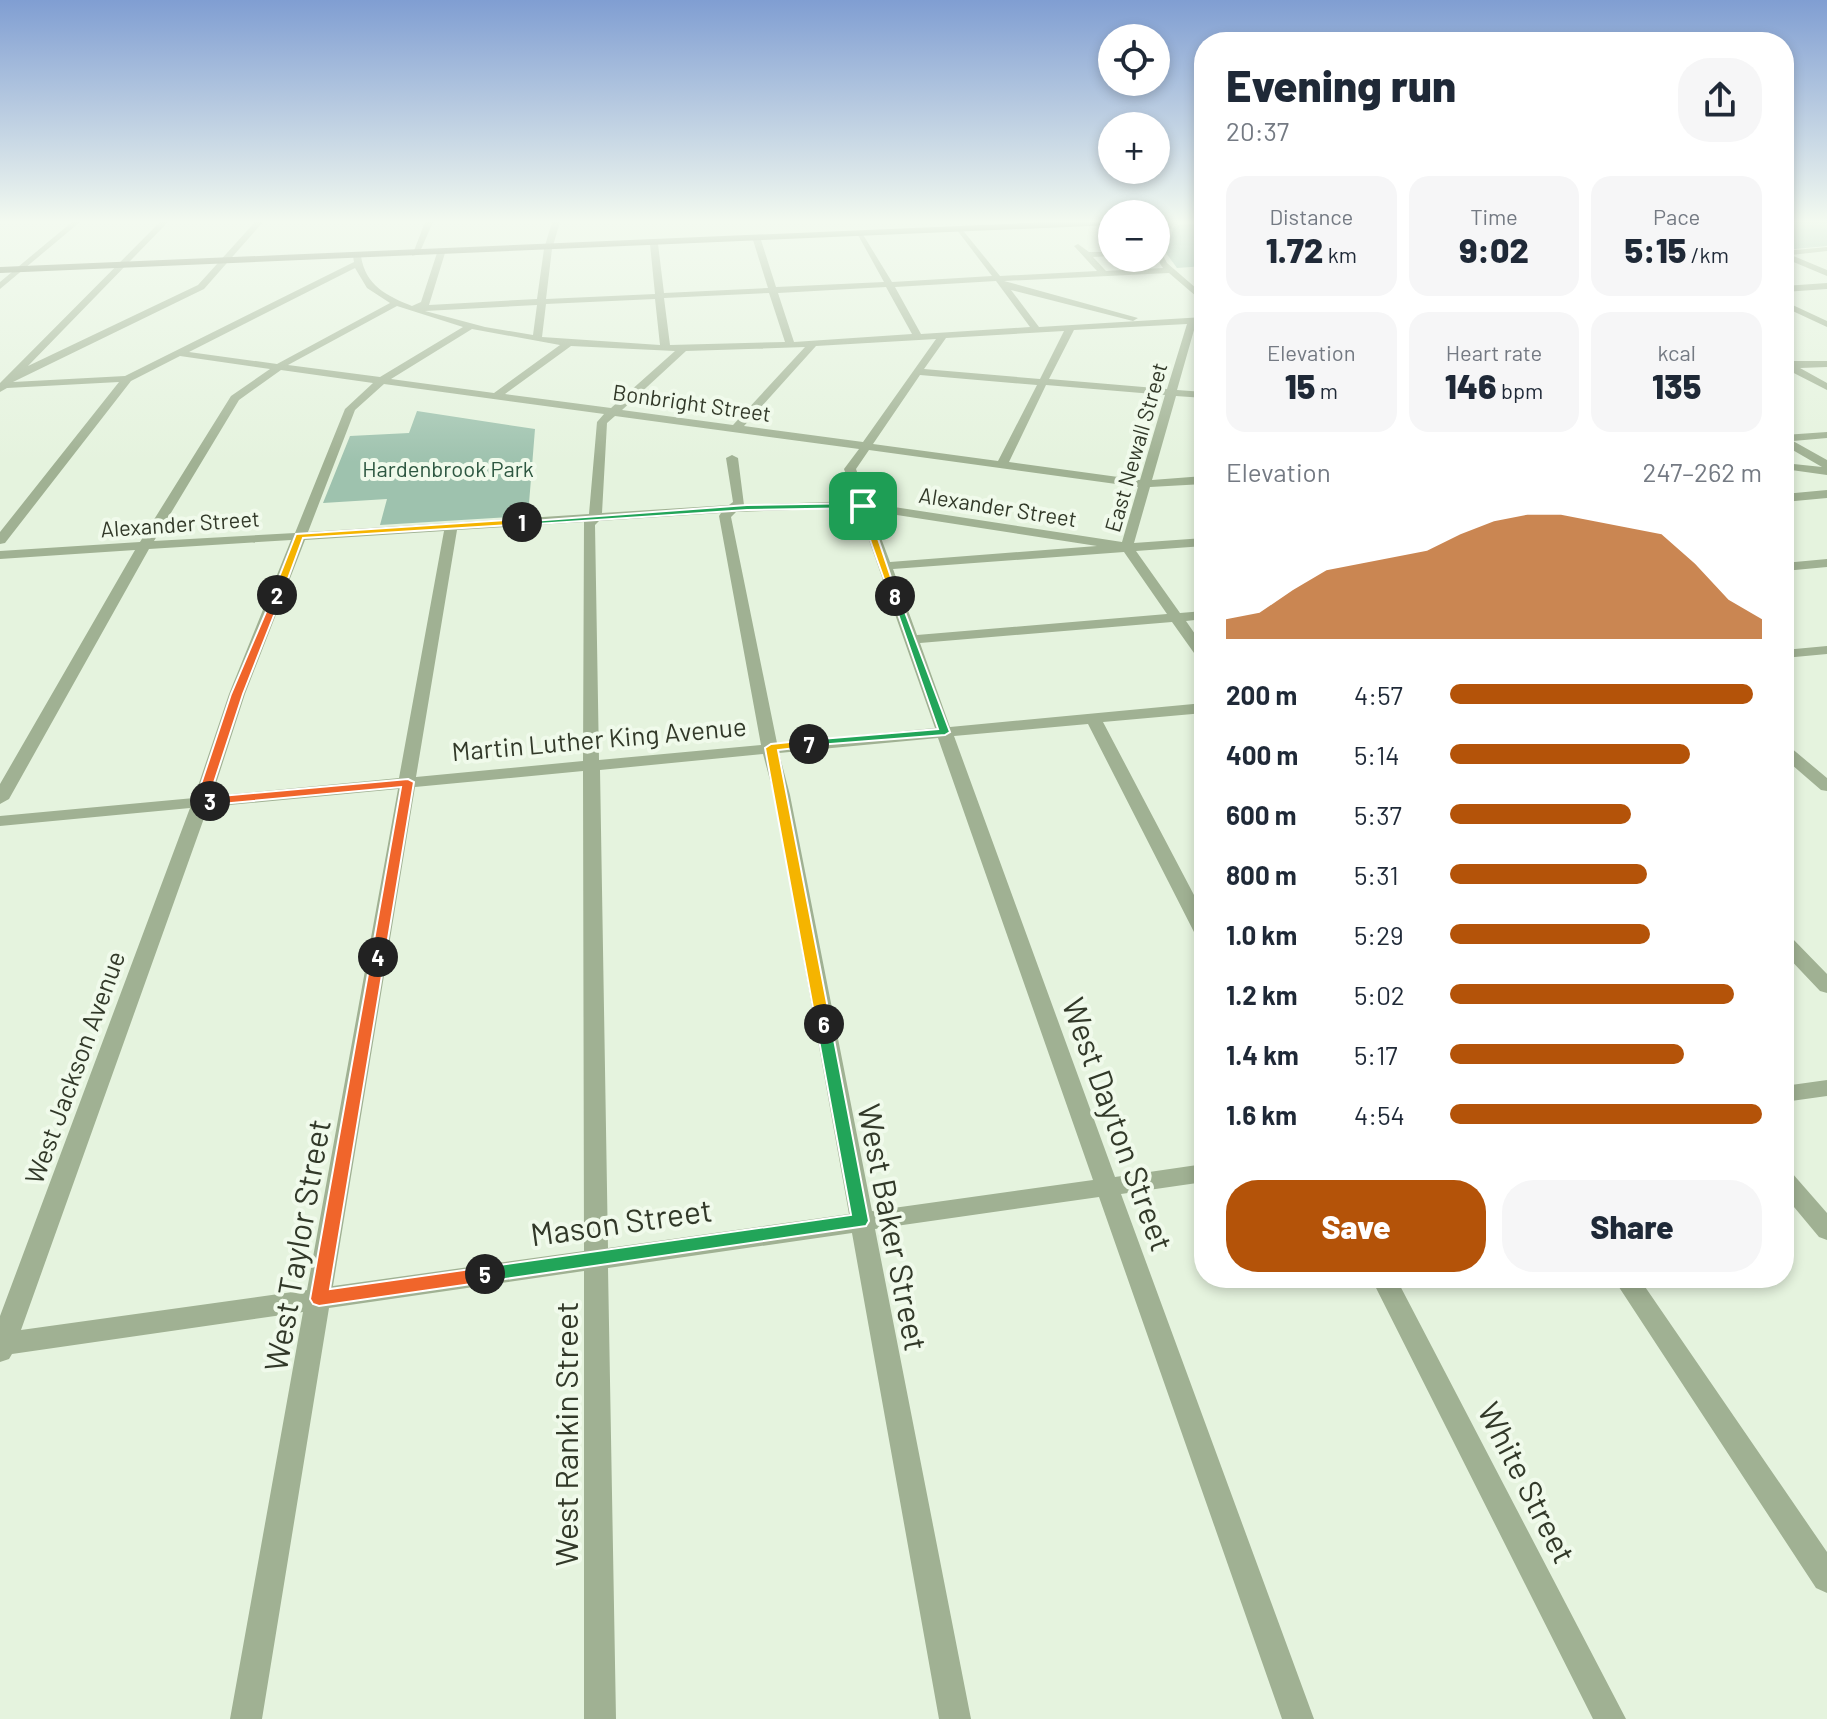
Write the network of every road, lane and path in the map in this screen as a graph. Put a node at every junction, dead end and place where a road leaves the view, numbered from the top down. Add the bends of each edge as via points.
1 (86, 302) edge
2 (172, 302) edge
3 (275, 302) edge
4 (426, 302) edge
5 (538, 302) edge
6 (542, 302) edge
7 (661, 302) edge
8 (776, 302) edge
9 (899, 302) edge
10 (1016, 302) edge
11 (1070, 302) edge
12 (396, 303) joint
13 (413, 309) junction
14 (1794, 309) edge
15 (1194, 321) edge
16 (1159, 323) junction
17 (1827, 324) edge
18 (471, 326) junction
19 (1070, 328) junction
20 (1037, 330) junction
21 (1194, 332) edge
22 (943, 335) junction
23 (918, 336) junction
24 (537, 338) junction
25 (570, 342) junction
26 (815, 342) junction
27 (790, 344) junction
28 (665, 347) junction
29 (685, 347) junction
30 (176, 353) junction
31 (1827, 364) edge
32 (1794, 366) edge
33 (280, 367) junction
34 (1794, 370) edge
35 (918, 372) junction
36 (127, 379) junction
37 (384, 380) junction
38 (1043, 382) junction
39 (4, 384) edge
40 (1827, 387) edge
41 (1172, 393) junction
42 (1194, 394) edge
43 (496, 396) junction
44 (613, 411) junction
45 (736, 428) junction
46 (1827, 435) edge
47 (1794, 438) edge
48 (865, 446) junction
49 (1794, 446) edge
50 (732, 458) dead end
51 (1002, 464) junction
52 (1794, 466) edge
53 (1827, 468) edge
54 (1194, 481) edge
55 (1146, 484) junction
56 (1827, 494) edge
57 (1794, 497) edge
58 (863, 506) junction
59 (732, 509) junction
60 (595, 518) junction
61 (451, 527) junction
62 (299, 536) junction
63 (0, 540) edge
64 (1194, 543) edge
65 (145, 545) junction
66 (1127, 547) junction
67 (0, 555) edge
68 (1827, 563) edge
69 (884, 566) junction
70 (1794, 566) edge
71 (1194, 616) edge
72 (1176, 618) junction
73 (910, 640) junction
74 (1194, 643) edge
75 (1827, 650) edge
76 (1794, 653) edge
77 (1194, 709) edge
78 (1093, 718) junction
79 (945, 732) junction
80 (771, 748) junction
81 (1794, 758) edge
82 (592, 765) junction
83 (408, 782) junction
84 (1827, 786) edge
85 (0, 799) edge
86 (201, 802) junction
87 (0, 821) edge
88 (1194, 913) edge
89 (1794, 951) edge
90 (1827, 986) edge
91 (1827, 1088) edge
92 (1794, 1093) edge
93 (1194, 1174) edge
94 (1107, 1187) junction
95 (1794, 1191) edge
96 (860, 1221) junction
97 (1827, 1230) edge
98 (596, 1258) junction
99 (1388, 1288) edge
100 (1632, 1288) edge
101 (319, 1299) junction
102 (1, 1346) edge
103 (1827, 1578) edge
104 (246, 1719) edge
105 (600, 1719) edge
106 (955, 1719) edge
107 (1298, 1719) edge
108 (1610, 1719) edge

1 - 39 street
2 - 39 street
3 - 30 street
4 - 13 street
5 - 13 street
6 - 24 street
7 - 28 street
8 - 27 street
9 - 23 street
10 - 20 street
11 - 16 street
12 - 13 street
12 - 33 street
13 - 18 street
14 - 17 street
15 - 16 street
16 - 19 street
18 - 24 street
18 - 37 street, West Jackson Avenue
19 - 20 street
19 - 38 street
20 - 22 street
21 - 41 street, East Newall Street
22 - 23 street
22 - 35 street
23 - 26 street
24 - 25 street
25 - 28 street
25 - 43 street
26 - 27 street
26 - 45 street
27 - 29 street
28 - 29 street
29 - 44 street
30 - 33 street, Bonbright Street
30 - 36 street
31 - 32 street
33 - 37 street, Bonbright Street
33 - 65 street via 235,398
34 - 40 street
35 - 38 street
35 - 48 street
36 - 39 street
36 - 63 street
37 - 43 street, Bonbright Street
37 - 62 street, West Jackson Avenue via 350,409
38 - 41 street
38 - 51 street
41 - 42 street
41 - 55 street, East Newall Street
43 - 44 street, Bonbright Street
44 - 45 street, Bonbright Street
44 - 60 street, West Rankin Street via 602,422
45 - 48 street, Bonbright Street
46 - 47 street
48 - 51 street, Bonbright Street
48 - 58 street, West Dayton Street via 850,469
49 - 53 street
50 - 59 street via 739,503
51 - 55 street, Bonbright Street
52 - 53 street
54 - 55 street, Bonbright Street
55 - 66 street, East Newall Street
56 - 57 street
58 - 59 street, Alexander Street
58 - 66 street, Alexander Street
58 - 69 street, West Dayton Street
59 - 60 street, Alexander Street
59 - 80 street, West Baker Street via 725,516
60 - 61 street, Alexander Street
60 - 82 street, West Rankin Street via 589,524
61 - 62 street, Alexander Street
61 - 83 street, West Taylor Street
62 - 65 street, Alexander Street
62 - 86 street, West Jackson Avenue
64 - 66 street
65 - 67 street, Alexander Street
65 - 85 street
66 - 69 street
66 - 72 street, East Newall Street
68 - 70 street
69 - 73 street, West Dayton Street
71 - 72 street
72 - 73 street
72 - 74 street, East Newall Street
73 - 79 street, West Dayton Street
75 - 76 street
77 - 78 street, Martin Luther King Avenue
78 - 79 street, Martin Luther King Avenue
78 - 88 street
79 - 80 street, Martin Luther King Avenue
79 - 94 street, West Dayton Street
80 - 82 street, Martin Luther King Avenue
80 - 96 street, West Baker Street
81 - 84 street
82 - 83 street, Martin Luther King Avenue
82 - 98 street, West Rankin Street
83 - 86 street, Martin Luther King Avenue
83 - 101 street, West Taylor Street
86 - 87 street, Martin Luther King Avenue
86 - 102 street, West Jackson Avenue
89 - 90 street
91 - 92 street
93 - 94 street, Mason Street
94 - 96 street, Mason Street
94 - 107 street, West Dayton Street
95 - 97 street
96 - 98 street, Mason Street
96 - 106 street, West Baker Street
98 - 101 street, Mason Street
98 - 105 street, West Rankin Street
99 - 108 street, White Street
100 - 103 street
101 - 102 street, Mason Street
101 - 104 street, West Taylor Street

